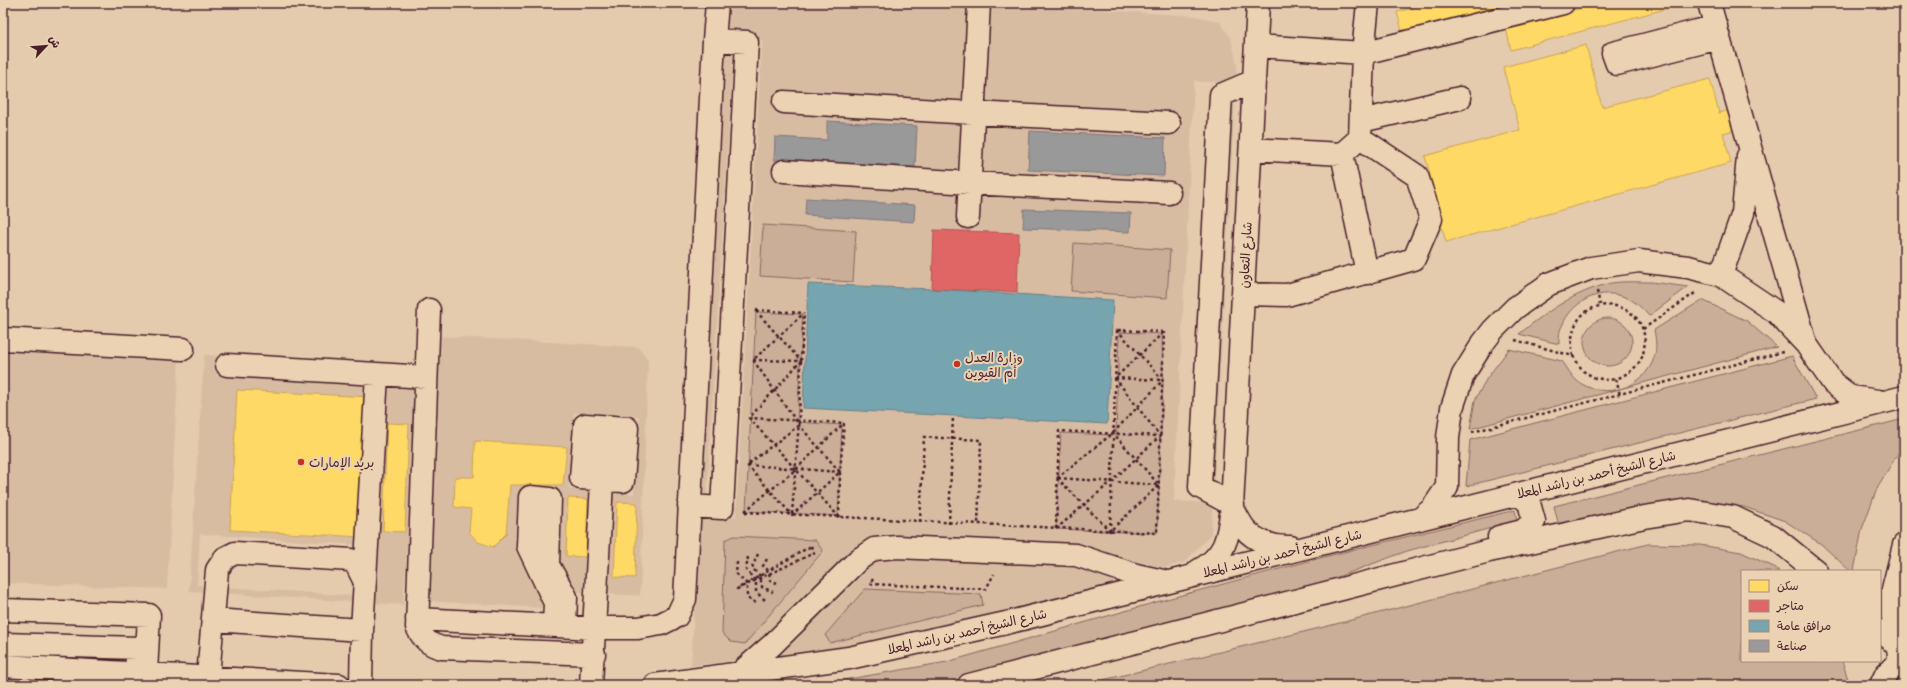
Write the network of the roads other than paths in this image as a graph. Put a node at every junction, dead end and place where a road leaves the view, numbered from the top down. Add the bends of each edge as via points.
1 (717, 3) edge
2 (979, 3) edge
3 (1254, 3) edge
4 (1258, 3) edge
5 (1368, 3) edge
6 (1563, 3) edge
7 (1709, 3) edge
8 (714, 40) junction
9 (1256, 46) junction
10 (1363, 53) junction
11 (1254, 81) junction
12 (1460, 98) dead end
13 (784, 102) dead end
14 (973, 113) junction
15 (1169, 122) dead end
16 (1360, 130) junction
17 (1749, 142) junction
18 (1251, 149) junction
19 (1342, 154) junction
20 (784, 171) dead end
21 (970, 183) junction
22 (1169, 193) dead end
23 (968, 217) dead end
24 (1367, 273) junction
25 (1721, 275) junction
26 (1243, 294) junction
27 (429, 310) dead end
28 (3, 339) edge
29 (183, 348) dead end
30 (1798, 348) junction
31 (227, 365) dead end
32 (377, 375) junction
33 (426, 377) junction
34 (1894, 400) edge
35 (602, 480) junction
36 (1518, 494) junction
37 (689, 506) junction
38 (1232, 506) junction
39 (1420, 519) junction
40 (1904, 545) edge
41 (1304, 547) junction
42 (1815, 570) edge
43 (1176, 580) junction
44 (365, 582) junction
45 (1308, 599) junction
46 (3, 610) edge
47 (417, 619) junction
48 (213, 620) junction
49 (560, 626) junction
50 (595, 628) junction
51 (362, 630) junction
52 (1881, 632) edge
53 (3, 644) edge
54 (589, 654) junction
55 (1901, 658) edge
56 (3, 666) edge
57 (141, 673) junction
58 (740, 673) junction
59 (208, 677) junction
60 (1008, 681) edge
61 (339, 685) edge
62 (361, 685) edge
63 (580, 685) edge
64 (591, 685) edge
65 (654, 685) edge
66 (970, 685) edge
67 (1881, 685) edge

1 - 8 street
2 - 14 street
3 - 4 street
4 - 9 street, شارع التعاون
5 - 10 street
6 - 10 street
7 - 17 street
8 - 37 street
8 - 37 street via 747,42 724,484 722,508
9 - 10 street
9 - 11 street, شارع التعاون
10 - 16 street
11 - 18 street, شارع التعاون
11 - 38 street via 1221,95 1200,487
12 - 16 street
13 - 14 street
14 - 15 street
14 - 21 street
16 - 19 street
16 - 24 street via 1417,176 1431,220 1414,259
17 - 25 street via 1743,213
17 - 30 street
18 - 19 street
18 - 26 street, شارع التعاون
19 - 24 street
20 - 21 street
21 - 22 street
21 - 23 street
24 - 26 street via 1287,295
25 - 30 street via 1776,312
25 - 39 street via 1639,260 1591,268 1549,284 1515,308 1483,343 1463,375 1452,408 1448,438 1447,486 1432,509
26 - 38 street, شارع التعاون
27 - 33 street
28 - 29 street
30 - 34 street via 1851,397
31 - 32 street
32 - 33 street
32 - 44 street
33 - 47 street
34 - 36 street, شارع الشيخ أحمد بن راشد المعلا
35 - 35 street via 623,481 627,428 585,426 581,478
35 - 50 street
36 - 39 street, شارع الشيخ أحمد بن راشد المعلا
36 - 45 street via 1529,503 1534,521 1522,531 1412,560
37 - 50 street via 685,599 677,616 661,624 638,628
38 - 41 street via 1245,530 1261,542 1280,548
38 - 43 street, شارع التعاون via 1228,536 1221,553 1211,564
39 - 41 street, شارع الشيخ أحمد بن راشد المعلا
40 - 55 street via 1893,589 1894,617
41 - 43 street, شارع الشيخ أحمد بن راشد المعلا
42 - 45 street via 1773,536 1733,517 1688,510 1489,552
43 - 58 street, شارع الشيخ أحمد بن راشد المعلا via 1006,623 849,658
43 - 58 street via 1136,575 1076,555 897,547 874,549 858,560
44 - 48 street via 357,566 350,560 236,554 225,558 217,570
44 - 51 street
45 - 60 street
46 - 57 street via 149,615
47 - 49 street
47 - 54 street via 421,636 434,646
48 - 51 street
48 - 59 street
49 - 49 street via 566,597 548,565 550,499 530,497 528,546 555,603
49 - 50 street
50 - 54 street
51 - 62 street
52 - 55 street
53 - 57 street via 138,648
54 - 63 street
54 - 64 street
55 - 67 street via 1886,674
56 - 57 street
57 - 59 street
58 - 65 street, شارع الشيخ أحمد بن راشد المعلا
59 - 61 street
60 - 66 street

